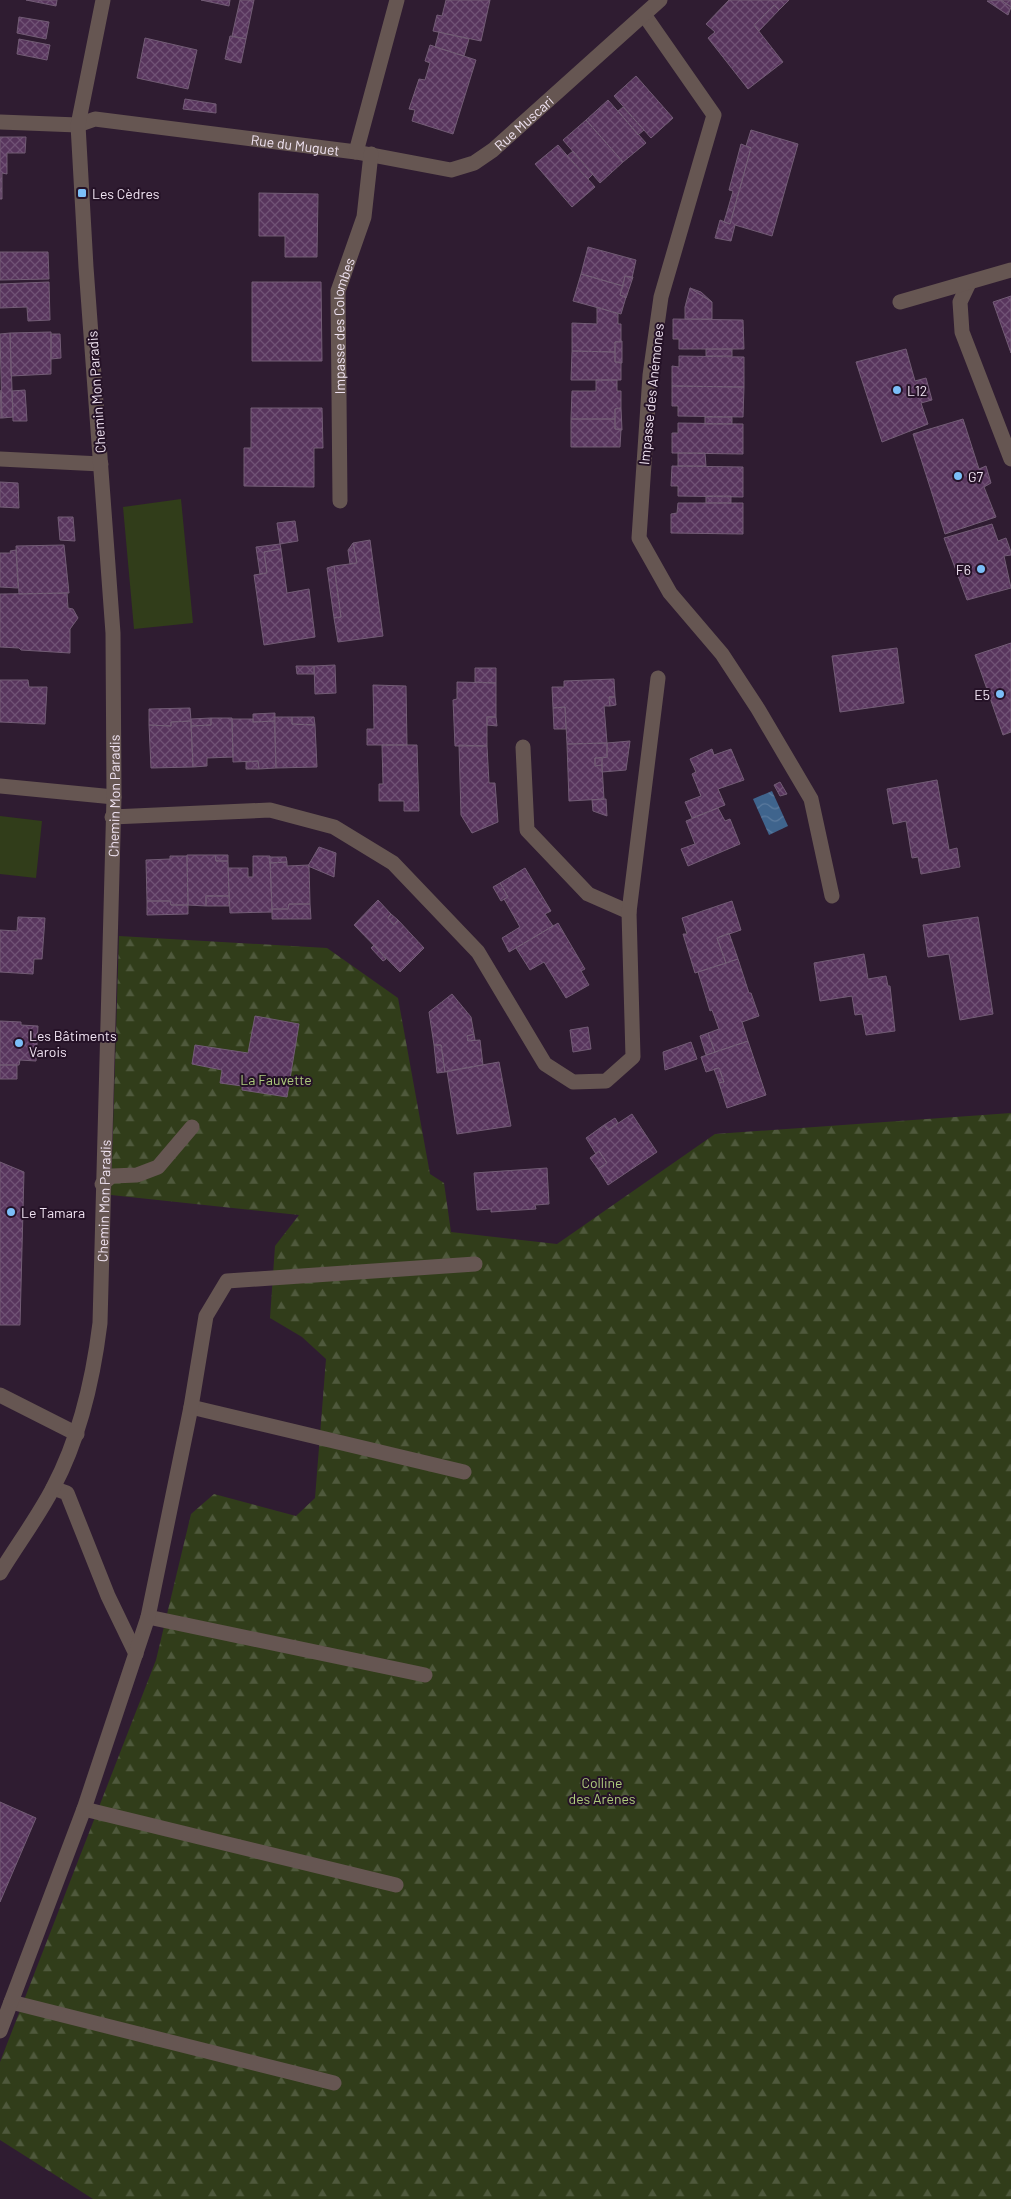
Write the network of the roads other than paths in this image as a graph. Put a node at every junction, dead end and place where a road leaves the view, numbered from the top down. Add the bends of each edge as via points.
1 (103, 0) edge
2 (397, 0) edge
3 (660, 0) edge
4 (645, 16) junction
5 (0, 122) edge
6 (78, 125) junction
7 (363, 153) junction
8 (1011, 270) edge
9 (969, 283) junction
10 (900, 302) dead end
11 (0, 459) edge
12 (1011, 459) edge
13 (101, 464) junction
14 (340, 501) dead end
15 (658, 678) dead end
16 (523, 747) dead end
17 (0, 786) edge
18 (114, 797) junction
19 (112, 817) junction
20 (832, 896) dead end
21 (629, 912) junction
22 (192, 1127) dead end
23 (102, 1184) junction
24 (475, 1264) dead end
25 (0, 1395) edge
26 (191, 1407) junction
27 (77, 1434) junction
28 (464, 1472) dead end
29 (53, 1488) junction
30 (0, 1573) edge
31 (148, 1617) junction
32 (136, 1654) junction
33 (425, 1675) dead end
34 (84, 1808) junction
35 (396, 1884) dead end
36 (11, 2002) junction
37 (0, 2031) edge
38 (334, 2083) dead end

1 - 6 street, Chemin Mon Paradis
2 - 7 street, Rue du Muguet
3 - 4 street, Rue Muscari
4 - 7 street, Rue Muscari via 493,150 474,163 451,170
4 - 20 street, Impasse des Anémones via 714,115 661,298 650,375 639,538 670,593 722,654 811,799
5 - 6 street, Rue du Muguet
6 - 7 street, Rue du Muguet via 95,120
6 - 13 street, Chemin Mon Paradis
7 - 14 street, Impasse des Colombes via 364,217 338,291
8 - 9 street
9 - 10 street
9 - 12 street via 960,302 962,332
11 - 13 street
13 - 18 street, Chemin Mon Paradis via 113,633
15 - 21 street
16 - 21 street via 527,830 588,894
17 - 18 street
18 - 19 street, Chemin Mon Paradis
19 - 21 street via 270,810 334,827 394,863 478,952 545,1064 573,1082 606,1081 633,1057
19 - 23 street, Chemin Mon Paradis
22 - 23 street via 158,1167 137,1175 112,1176
23 - 27 street, Chemin Mon Paradis via 100,1323 95,1366
24 - 26 street via 227,1281 206,1316
25 - 27 street
26 - 28 street
26 - 31 street
27 - 29 street, Chemin Mon Paradis
29 - 30 street, Chemin Mon Paradis
29 - 32 street via 67,1493 108,1596
31 - 32 street
31 - 33 street
32 - 34 street
34 - 35 street
34 - 36 street
36 - 37 street
36 - 38 street

